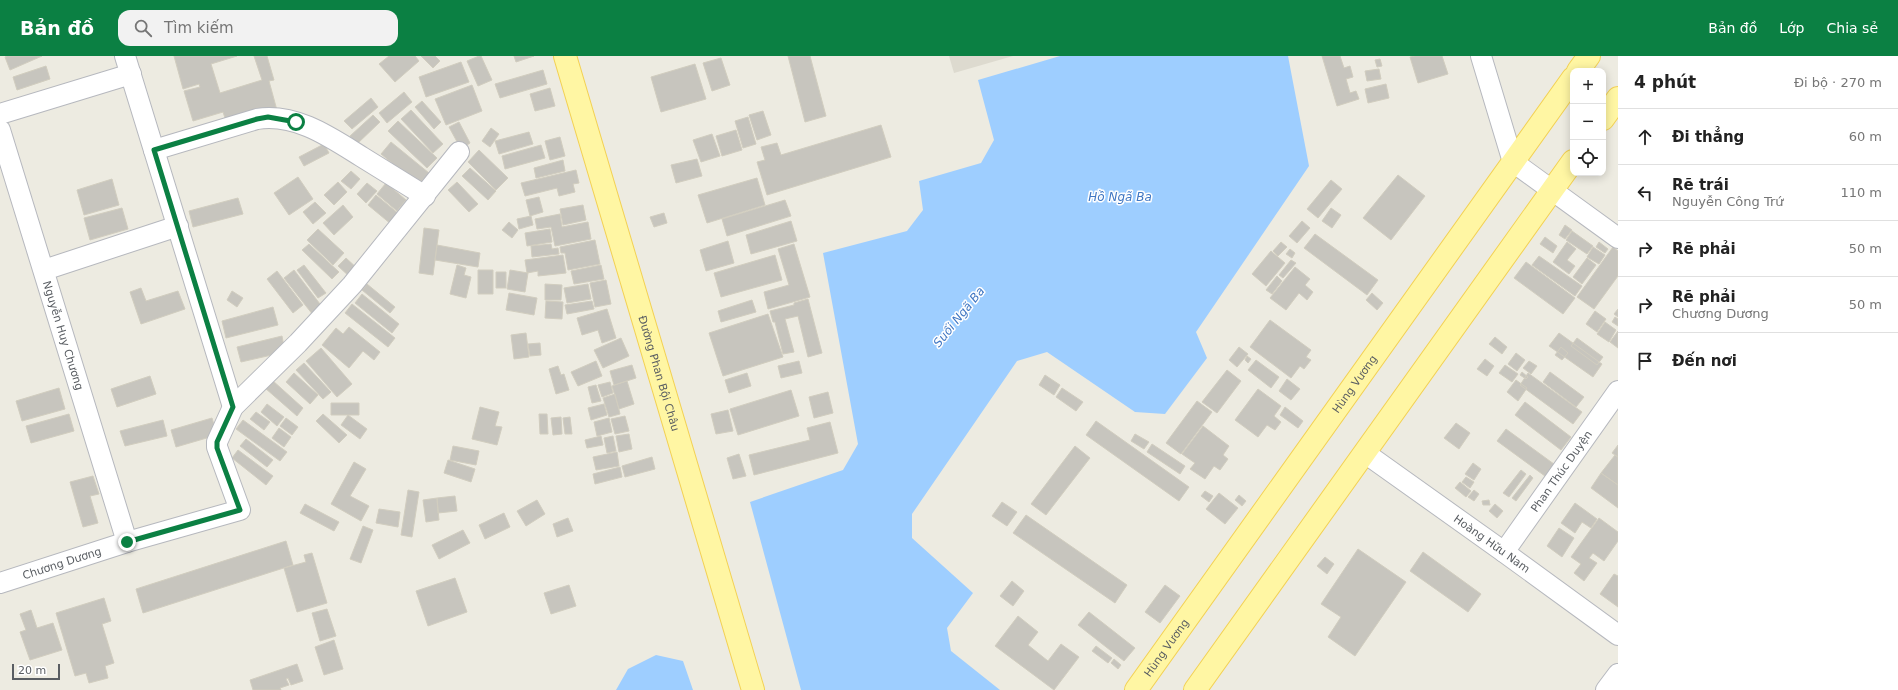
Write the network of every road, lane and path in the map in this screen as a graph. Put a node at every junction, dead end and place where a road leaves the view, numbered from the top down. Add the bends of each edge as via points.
1 (565, 56) edge
2 (1481, 56) edge
3 (1589, 56) edge
4 (128, 65) edge
5 (1580, 68) edge
6 (1570, 82) edge
7 (1618, 98) edge
8 (0, 114) edge
9 (1606, 115) edge
10 (0, 130) edge
11 (154, 150) junction
12 (459, 152) dead end
13 (1513, 162) junction
14 (1570, 165) edge
15 (1552, 190) junction
16 (425, 196) junction
17 (178, 226) junction
18 (1618, 238) edge
19 (44, 270) junction
20 (1618, 391) edge
21 (233, 407) junction
22 (1365, 453) junction
23 (127, 542) junction
24 (1504, 552) junction
25 (0, 583) edge
26 (1618, 635) edge
27 (1618, 674) edge
28 (753, 690) edge
29 (1136, 690) edge
30 (1195, 690) edge
31 (1606, 690) edge

1 - 28 main road, Đường Phan Bội Châu
2 - 13 street
3 - 5 main road
4 - 8 street
4 - 11 street
6 - 13 main road, Hùng Vương
7 - 9 main road
10 - 19 street, Nguyễn Huy Chương
11 - 16 street via 268,117 296,122 317,130
11 - 17 street
12 - 16 street
13 - 15 street
13 - 29 main road, Hùng Vương
14 - 15 main road
15 - 18 street
15 - 22 main road
16 - 21 street via 352,285
17 - 19 street
17 - 21 street
19 - 23 street, Nguyễn Huy Chương
20 - 24 street, Phan Thúc Duyện
21 - 23 street, Chương Dương via 217,442 217,448 240,510
22 - 24 street, Hoàng Hữu Nam
22 - 30 main road
23 - 25 street, Chương Dương
24 - 26 street, Hoàng Hữu Nam
27 - 31 street

